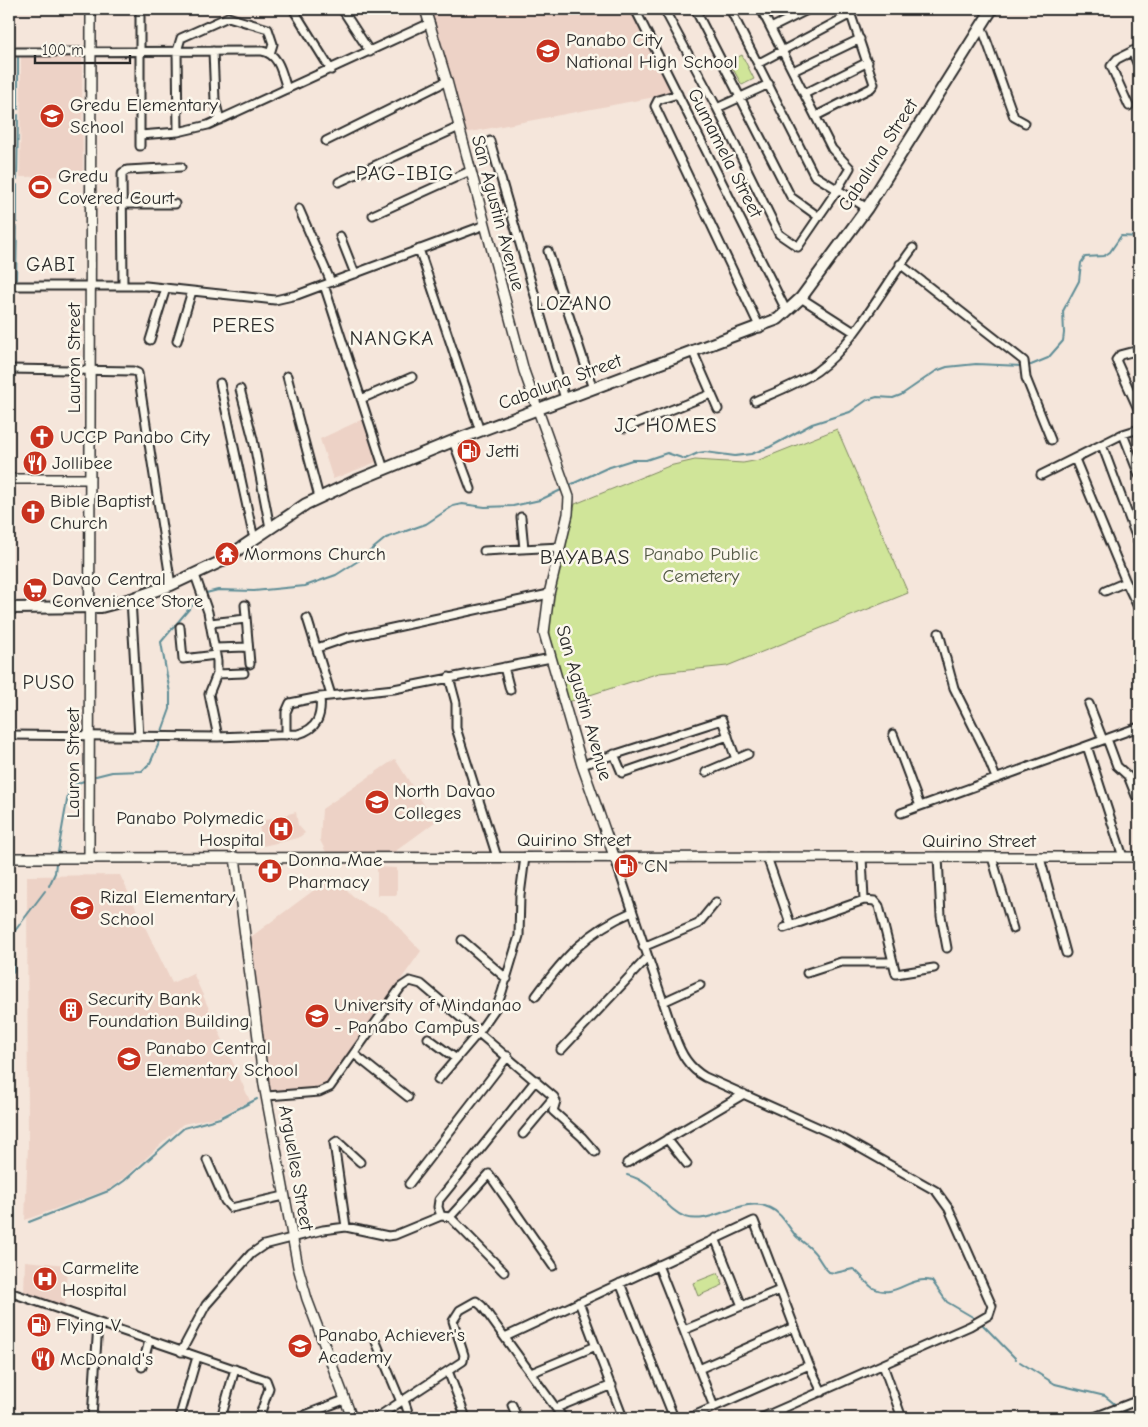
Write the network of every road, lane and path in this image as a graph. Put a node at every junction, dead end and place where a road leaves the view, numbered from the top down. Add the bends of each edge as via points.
1 (91, 9) edge
2 (147, 9) edge
3 (292, 9) edge
4 (342, 9) edge
5 (425, 9) edge
6 (635, 9) edge
7 (664, 9) edge
8 (695, 9) edge
9 (730, 9) edge
10 (761, 9) edge
11 (809, 9) edge
12 (992, 9) edge
13 (140, 10) edge
14 (850, 11) edge
15 (430, 23) junction
16 (981, 26) junction
17 (771, 28) junction
18 (860, 39) junction
19 (1139, 48) edge
20 (782, 50) junction
21 (177, 51) junction
22 (213, 51) junction
23 (9, 52) edge
24 (91, 52) junction
25 (141, 52) junction
26 (370, 52) junction
27 (1132, 52) junction
28 (270, 54) junction
29 (868, 62) junction
30 (759, 63) junction
31 (1139, 68) edge
32 (331, 70) junction
33 (793, 71) junction
34 (447, 80) junction
35 (769, 84) junction
36 (287, 90) junction
37 (678, 94) junction
38 (804, 94) junction
39 (741, 96) junction
40 (1129, 106) dead end
41 (717, 108) junction
42 (816, 116) junction
43 (220, 120) junction
44 (1025, 123) dead end
45 (459, 127) junction
46 (178, 132) junction
47 (140, 135) junction
48 (326, 141) dead end
49 (490, 141) dead end
50 (140, 146) dead end
51 (181, 167) dead end
52 (470, 170) junction
53 (339, 182) dead end
54 (838, 190) junction
55 (122, 204) junction
56 (175, 204) dead end
57 (867, 208) junction
58 (299, 209) dead end
59 (373, 215) dead end
60 (818, 217) junction
61 (485, 225) junction
62 (340, 236) dead end
63 (913, 248) dead end
64 (419, 249) junction
65 (548, 251) dead end
66 (900, 264) junction
67 (355, 274) junction
68 (90, 284) junction
69 (328, 284) junction
70 (123, 285) junction
71 (9, 286) edge
72 (166, 288) junction
73 (192, 291) junction
74 (802, 298) junction
75 (787, 312) junction
76 (760, 328) junction
77 (854, 332) junction
78 (150, 340) dead end
79 (177, 341) dead end
80 (1139, 351) edge
81 (693, 352) junction
82 (9, 369) edge
83 (90, 370) junction
84 (287, 376) dead end
85 (412, 377) dead end
86 (220, 383) dead end
87 (240, 389) dead end
88 (593, 389) junction
89 (711, 394) junction
90 (361, 399) junction
91 (565, 399) junction
92 (755, 401) dead end
93 (718, 409) dead end
94 (536, 410) junction
95 (1139, 411) edge
96 (625, 428) dead end
97 (1139, 429) edge
98 (480, 431) junction
99 (1123, 434) junction
100 (1051, 440) dead end
101 (453, 441) junction
102 (1102, 444) junction
103 (1075, 458) junction
104 (384, 469) junction
105 (1139, 475) edge
106 (1041, 476) dead end
107 (9, 479) edge
108 (90, 479) junction
109 (471, 489) dead end
110 (318, 497) junction
111 (521, 517) dead end
112 (270, 528) junction
113 (254, 540) junction
114 (1139, 544) edge
115 (561, 547) junction
116 (524, 549) junction
117 (484, 551) dead end
118 (195, 575) junction
119 (1126, 582) junction
120 (171, 585) junction
121 (1105, 590) dead end
122 (549, 594) junction
123 (131, 599) junction
124 (245, 605) dead end
125 (1139, 607) edge
126 (9, 608) edge
127 (90, 608) junction
128 (307, 618) dead end
129 (246, 619) junction
130 (210, 623) junction
131 (180, 627) dead end
132 (939, 633) dead end
133 (248, 646) junction
134 (317, 648) junction
135 (215, 652) junction
136 (551, 658) junction
137 (250, 664) dead end
138 (504, 667) junction
139 (244, 673) dead end
140 (217, 674) junction
141 (449, 677) junction
142 (510, 690) dead end
143 (331, 695) junction
144 (320, 697) junction
145 (1089, 704) dead end
146 (1139, 727) edge
147 (893, 734) dead end
148 (9, 735) edge
149 (90, 735) junction
150 (286, 735) junction
151 (728, 736) junction
152 (139, 737) junction
153 (218, 737) junction
154 (1105, 740) junction
155 (1087, 746) junction
156 (614, 754) junction
157 (748, 754) dead end
158 (736, 759) junction
159 (582, 765) junction
160 (706, 772) dead end
161 (996, 778) junction
162 (1136, 796) dead end
163 (920, 806) junction
164 (901, 812) dead end
165 (235, 856) junction
166 (614, 856) junction
167 (90, 857) junction
168 (497, 857) junction
169 (525, 857) junction
170 (767, 857) junction
171 (862, 857) junction
172 (938, 857) junction
173 (992, 857) junction
174 (1123, 857) junction
175 (1139, 857) edge
176 (9, 858) edge
177 (1040, 858) junction
178 (864, 900) junction
179 (716, 902) dead end
180 (632, 912) junction
181 (1013, 929) dead end
182 (462, 940) dead end
183 (643, 947) junction
184 (947, 948) dead end
185 (1066, 953) dead end
186 (647, 958) junction
187 (893, 962) junction
188 (934, 968) dead end
189 (807, 973) dead end
190 (507, 979) junction
191 (700, 985) dead end
192 (536, 996) dead end
193 (663, 1002) junction
194 (479, 1032) junction
195 (428, 1038) dead end
196 (561, 1050) dead end
197 (354, 1054) junction
198 (508, 1056) junction
199 (455, 1058) junction
200 (438, 1080) dead end
201 (536, 1080) junction
202 (744, 1094) junction
203 (266, 1096) junction
204 (408, 1097) dead end
205 (554, 1097) junction
206 (523, 1134) dead end
207 (668, 1139) junction
208 (595, 1152) dead end
209 (207, 1160) dead end
210 (360, 1162) dead end
211 (627, 1163) dead end
212 (687, 1164) dead end
213 (409, 1184) dead end
214 (284, 1196) junction
215 (441, 1216) junction
216 (450, 1217) junction
217 (346, 1227) junction
218 (292, 1238) junction
219 (716, 1238) junction
220 (658, 1265) junction
221 (553, 1266) dead end
222 (504, 1272) dead end
223 (620, 1283) junction
224 (780, 1290) junction
225 (9, 1292) edge
226 (579, 1302) junction
227 (742, 1306) junction
228 (98, 1323) junction
229 (794, 1327) junction
230 (684, 1330) junction
231 (505, 1337) junction
232 (149, 1341) junction
233 (376, 1342) dead end
234 (596, 1346) junction
235 (181, 1352) junction
236 (197, 1357) junction
237 (883, 1365) junction
238 (809, 1366) junction
239 (142, 1367) dead end
240 (236, 1369) junction
241 (699, 1369) junction
242 (448, 1371) junction
243 (531, 1373) junction
244 (612, 1385) junction
245 (822, 1392) junction
246 (344, 1400) junction
247 (403, 1401) junction
248 (1138, 1403) edge
249 (512, 1405) dead end
250 (714, 1407) junction
251 (556, 1408) junction
252 (181, 1412) dead end
253 (772, 1416) edge
254 (1101, 1417) edge
255 (92, 1418) edge
256 (221, 1418) edge
257 (260, 1418) edge
258 (302, 1418) edge
259 (352, 1418) edge
260 (376, 1418) edge
261 (410, 1418) edge
262 (466, 1418) edge
263 (517, 1418) edge
264 (563, 1418) edge
265 (623, 1418) edge
266 (674, 1418) edge
267 (689, 1418) edge
268 (761, 1418) edge
269 (902, 1418) edge
270 (1092, 1418) edge

1 - 24 street, Lauron Street
2 - 13 street
3 - 32 street
4 - 26 street
5 - 15 street, San Agustin Avenue
6 - 37 street, Gumamela Street
7 - 41 street
8 - 39 street
9 - 30 street
10 - 17 street
11 - 17 street
12 - 16 main road, Cabaluna Street
13 - 25 street
14 - 18 street
14 - 20 street
15 - 26 street
15 - 34 street, San Agustin Avenue
16 - 44 street via 1014,117
16 - 57 main road, Cabaluna Street
17 - 20 street
18 - 29 street
18 - 33 street
19 - 27 street
20 - 30 street
20 - 33 street
21 - 22 street
21 - 25 street
21 - 28 street via 181,38 228,17 268,29 272,44
21 - 46 street
22 - 28 street
22 - 43 street via 215,100
23 - 24 street
24 - 25 street
24 - 68 street, Lauron Street
25 - 47 street
26 - 32 street
27 - 31 street
27 - 40 street via 1111,66
28 - 36 street via 277,61
29 - 38 street
29 - 42 street via 874,81 871,88
30 - 35 street
32 - 36 street
33 - 38 street
34 - 45 street, San Agustin Avenue
34 - 48 street
35 - 39 street
35 - 54 street via 814,175
36 - 43 street
37 - 75 street, Gumamela Street
37 - 76 street via 658,100 656,106
38 - 42 street
39 - 41 street
39 - 60 street via 791,197
41 - 60 street via 779,234 796,246 801,245
42 - 54 street via 836,155 850,169
43 - 46 street
45 - 52 street, San Agustin Avenue
45 - 53 street
46 - 47 street
47 - 50 street
49 - 91 street
51 - 55 street via 124,171
52 - 59 street
52 - 61 street, San Agustin Avenue
54 - 57 street
54 - 60 street
55 - 56 street
55 - 70 street
57 - 74 main road, Cabaluna Street
58 - 69 street
61 - 64 street
61 - 94 street, San Agustin Avenue
62 - 67 street
63 - 66 street
64 - 67 street
64 - 98 street
65 - 88 street
66 - 77 street
66 - 100 street via 1024,361 1026,378
67 - 69 street
68 - 70 street
68 - 71 street
68 - 83 street, Lauron Street
69 - 73 street via 275,300
69 - 90 street
70 - 72 street
72 - 73 street
72 - 78 street
73 - 79 street
74 - 75 main road, Cabaluna Street
74 - 77 street
75 - 76 main road, Cabaluna Street
76 - 81 main road, Cabaluna Street
77 - 92 street via 818,371
80 - 95 street via 1117,357 1116,364
81 - 88 main road, Cabaluna Street
81 - 89 street
82 - 83 street
83 - 108 street, Lauron Street
83 - 120 street via 133,370 139,375
84 - 110 street
85 - 90 street
86 - 113 street
87 - 112 street
88 - 91 main road, Cabaluna Street
89 - 93 street
89 - 96 street
90 - 104 street
91 - 94 main road, Cabaluna Street
94 - 98 main road, Cabaluna Street
94 - 115 street, San Agustin Avenue via 569,496
97 - 99 street
98 - 101 main road, Cabaluna Street
99 - 102 street
99 - 105 street
101 - 104 main road, Cabaluna Street
101 - 109 street
102 - 103 street
102 - 114 street
103 - 106 street
103 - 119 street
104 - 110 main road, Cabaluna Street
107 - 108 street
108 - 127 street, Lauron Street
110 - 112 main road, Cabaluna Street
111 - 116 street
112 - 113 main road, Cabaluna Street
113 - 118 main road, Cabaluna Street
115 - 116 street
115 - 122 street, San Agustin Avenue
116 - 117 street
118 - 120 main road, Cabaluna Street
118 - 130 street
119 - 121 street
119 - 125 street
120 - 123 main road, Cabaluna Street
122 - 134 street via 346,638
122 - 136 street, San Agustin Avenue via 544,627
123 - 127 main road, Cabaluna Street
123 - 152 street
124 - 129 street
126 - 127 main road, Cabaluna Street
127 - 149 street, Lauron Street
128 - 134 street
129 - 130 street
129 - 133 street
130 - 135 street
131 - 135 street via 183,659
132 - 161 street via 954,688
133 - 135 street
133 - 137 street
134 - 143 street
135 - 140 street
136 - 138 street
136 - 159 street, San Agustin Avenue
138 - 141 street
138 - 142 street
139 - 140 street
140 - 153 street via 209,694
141 - 143 street via 394,689
141 - 168 street via 456,704 456,728
143 - 144 street
144 - 150 street via 316,725 302,733
144 - 150 street via 290,703 286,712
145 - 154 street
146 - 154 street
147 - 163 street
148 - 149 street
149 - 152 street
149 - 167 street, Lauron Street
150 - 153 street
151 - 156 street via 722,720
151 - 156 street via 622,773
151 - 158 street
152 - 153 street
154 - 155 street
154 - 162 street via 1117,766 1128,776
155 - 161 street
155 - 174 street
156 - 159 street
157 - 158 street
158 - 160 street
159 - 166 street, San Agustin Avenue
161 - 163 street
163 - 164 street
165 - 167 street, Quirino Street
165 - 168 street, Quirino Street
165 - 203 street, Arguelles Street
166 - 169 street, Quirino Street
166 - 170 street, Quirino Street
166 - 180 street
167 - 176 street, Quirino Street
168 - 169 street, Quirino Street
169 - 190 street via 519,936
170 - 171 street, Quirino Street
170 - 178 street via 788,927
171 - 172 street, Quirino Street
171 - 178 street
172 - 173 street, Quirino Street
172 - 184 street via 941,916
173 - 177 street, Quirino Street
173 - 181 street
174 - 175 street, Quirino Street
174 - 177 street, Quirino Street
177 - 185 street
178 - 187 street via 875,901 879,906
179 - 183 street via 698,924
180 - 183 street
180 - 192 street via 589,936 559,964
182 - 190 street
183 - 186 street
186 - 193 street
186 - 196 street
187 - 188 street via 894,972 898,974
187 - 189 street via 841,962
190 - 194 street via 496,1006
191 - 193 street
193 - 202 street via 678,1046 692,1068
194 - 197 street via 421,984 410,981 401,987
194 - 198 street
194 - 199 street
195 - 199 street
197 - 203 street via 333,1084 324,1090
197 - 204 street
198 - 201 street
198 - 213 street
199 - 200 street
201 - 205 street
201 - 215 street via 439,1200
202 - 207 street
202 - 237 street via 844,1139 929,1186 949,1209 991,1301 991,1311 978,1322
203 - 214 street, Arguelles Street
205 - 206 street
205 - 208 street via 553,1111
207 - 211 street
207 - 212 street
209 - 214 street via 231,1208
210 - 217 street via 341,1143 334,1143
214 - 218 street, Arguelles Street
215 - 216 street
215 - 217 street via 388,1236
216 - 221 street via 489,1174
216 - 222 street
217 - 218 street
218 - 235 street via 264,1245 251,1254 206,1305
218 - 246 street, Arguelles Street via 307,1299
219 - 220 street
219 - 224 street via 754,1221
219 - 227 street
220 - 223 street
220 - 230 street
223 - 226 street
223 - 266 street
224 - 227 street
224 - 229 street
225 - 228 street
226 - 231 street
226 - 234 street
227 - 230 street
228 - 232 street
228 - 255 street
229 - 238 street
229 - 241 street
230 - 241 street
231 - 242 street via 480,1303 469,1303 453,1321 464,1359
231 - 243 street
232 - 235 street
232 - 239 street
233 - 247 street
234 - 243 street
234 - 244 street
235 - 236 street
236 - 240 street
236 - 252 street
237 - 245 street
237 - 269 street
238 - 245 street
238 - 250 street
240 - 256 street
240 - 257 street via 269,1384
241 - 250 street
242 - 247 street
242 - 262 street
243 - 251 street
244 - 251 street
244 - 265 street
245 - 253 street
246 - 258 street
246 - 259 street, Arguelles Street
247 - 260 street
247 - 261 street
248 - 254 street
249 - 263 street
250 - 267 street
251 - 264 street
253 - 268 street
254 - 270 street

